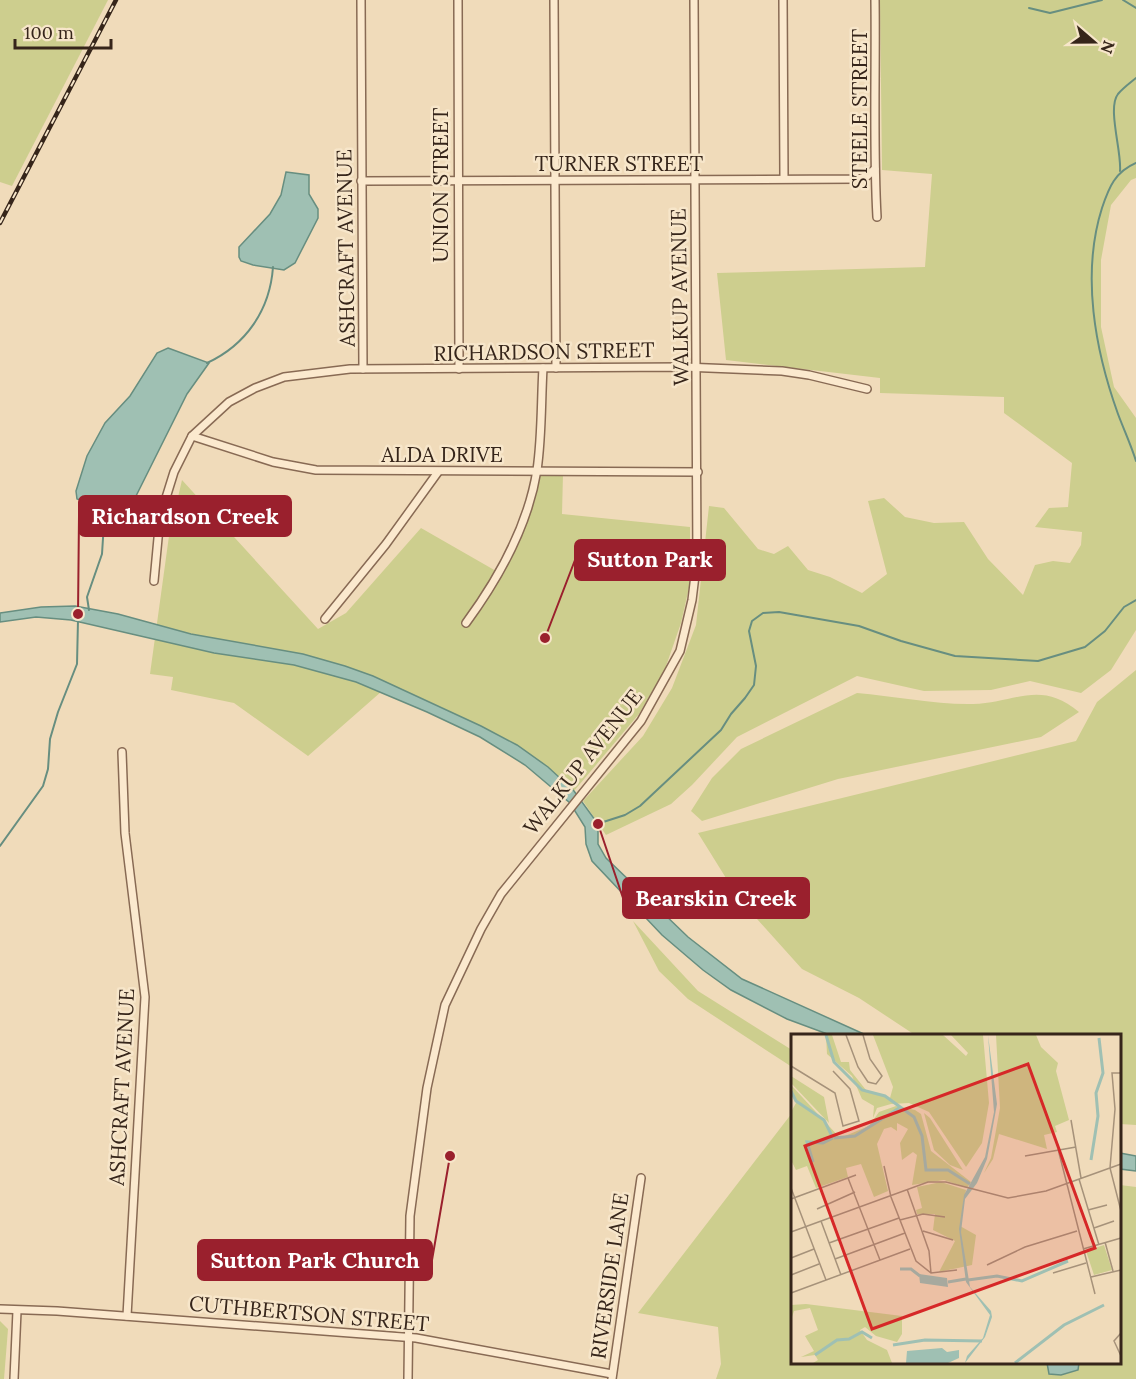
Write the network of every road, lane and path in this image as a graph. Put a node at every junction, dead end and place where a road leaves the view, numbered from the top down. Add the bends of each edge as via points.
1 (361, 0) edge
2 (458, 0) edge
3 (554, 0) edge
4 (694, 0) edge
5 (783, 0) edge
6 (875, 0) edge
7 (875, 169) junction
8 (784, 177) junction
9 (695, 180) junction
10 (361, 181) junction
11 (556, 181) junction
12 (459, 182) junction
13 (878, 217) dead end
14 (543, 368) junction
15 (556, 368) junction
16 (697, 368) junction
17 (363, 369) junction
18 (459, 369) junction
19 (867, 389) dead end
20 (192, 436) junction
21 (536, 471) junction
22 (438, 472) junction
23 (698, 472) junction
24 (154, 582) dead end
25 (325, 619) dead end
26 (466, 623) dead end
27 (122, 752) dead end
28 (641, 1178) dead end
29 (0, 1310) edge
30 (17, 1311) junction
31 (127, 1316) junction
32 (409, 1338) junction
33 (612, 1376) edge
34 (14, 1379) edge
35 (408, 1379) edge

1 - 10 street, ASHCRAFT AVENUE
2 - 12 street, UNION STREET
3 - 11 street
4 - 9 street, WALKUP AVENUE
5 - 8 street
6 - 7 street, STEELE STREET
7 - 8 street, TURNER STREET via 858,179
7 - 13 street, STEELE STREET
8 - 9 street, TURNER STREET
9 - 11 street, TURNER STREET
9 - 16 street, WALKUP AVENUE
10 - 12 street, TURNER STREET
10 - 17 street, ASHCRAFT AVENUE
11 - 12 street, TURNER STREET
11 - 15 street
12 - 18 street, UNION STREET
14 - 15 street, RICHARDSON STREET
14 - 18 street, RICHARDSON STREET
14 - 21 street
15 - 16 street, RICHARDSON STREET
16 - 19 street, RICHARDSON STREET via 809,375
16 - 23 street, WALKUP AVENUE
17 - 18 street, RICHARDSON STREET
17 - 20 street, ASHCRAFT AVENUE via 312,372 255,388 229,402
20 - 22 street, ALDA DRIVE via 293,467
20 - 24 street, ASHCRAFT AVENUE via 174,472 160,517
21 - 22 street, ALDA DRIVE
21 - 23 street, ALDA DRIVE
21 - 26 street via 519,533
22 - 25 street
23 - 32 street, WALKUP AVENUE via 692,600 680,651 641,721 501,894 444,1005 434,1044 412,1194
27 - 31 street, ASHCRAFT AVENUE via 125,833 145,997
28 - 33 street, RIVERSIDE LANE
29 - 30 street, CUTHBERTSON STREET
30 - 31 street, CUTHBERTSON STREET
30 - 34 street
31 - 32 street, CUTHBERTSON STREET
32 - 33 street, CUTHBERTSON STREET
32 - 35 street, WALKUP AVENUE

